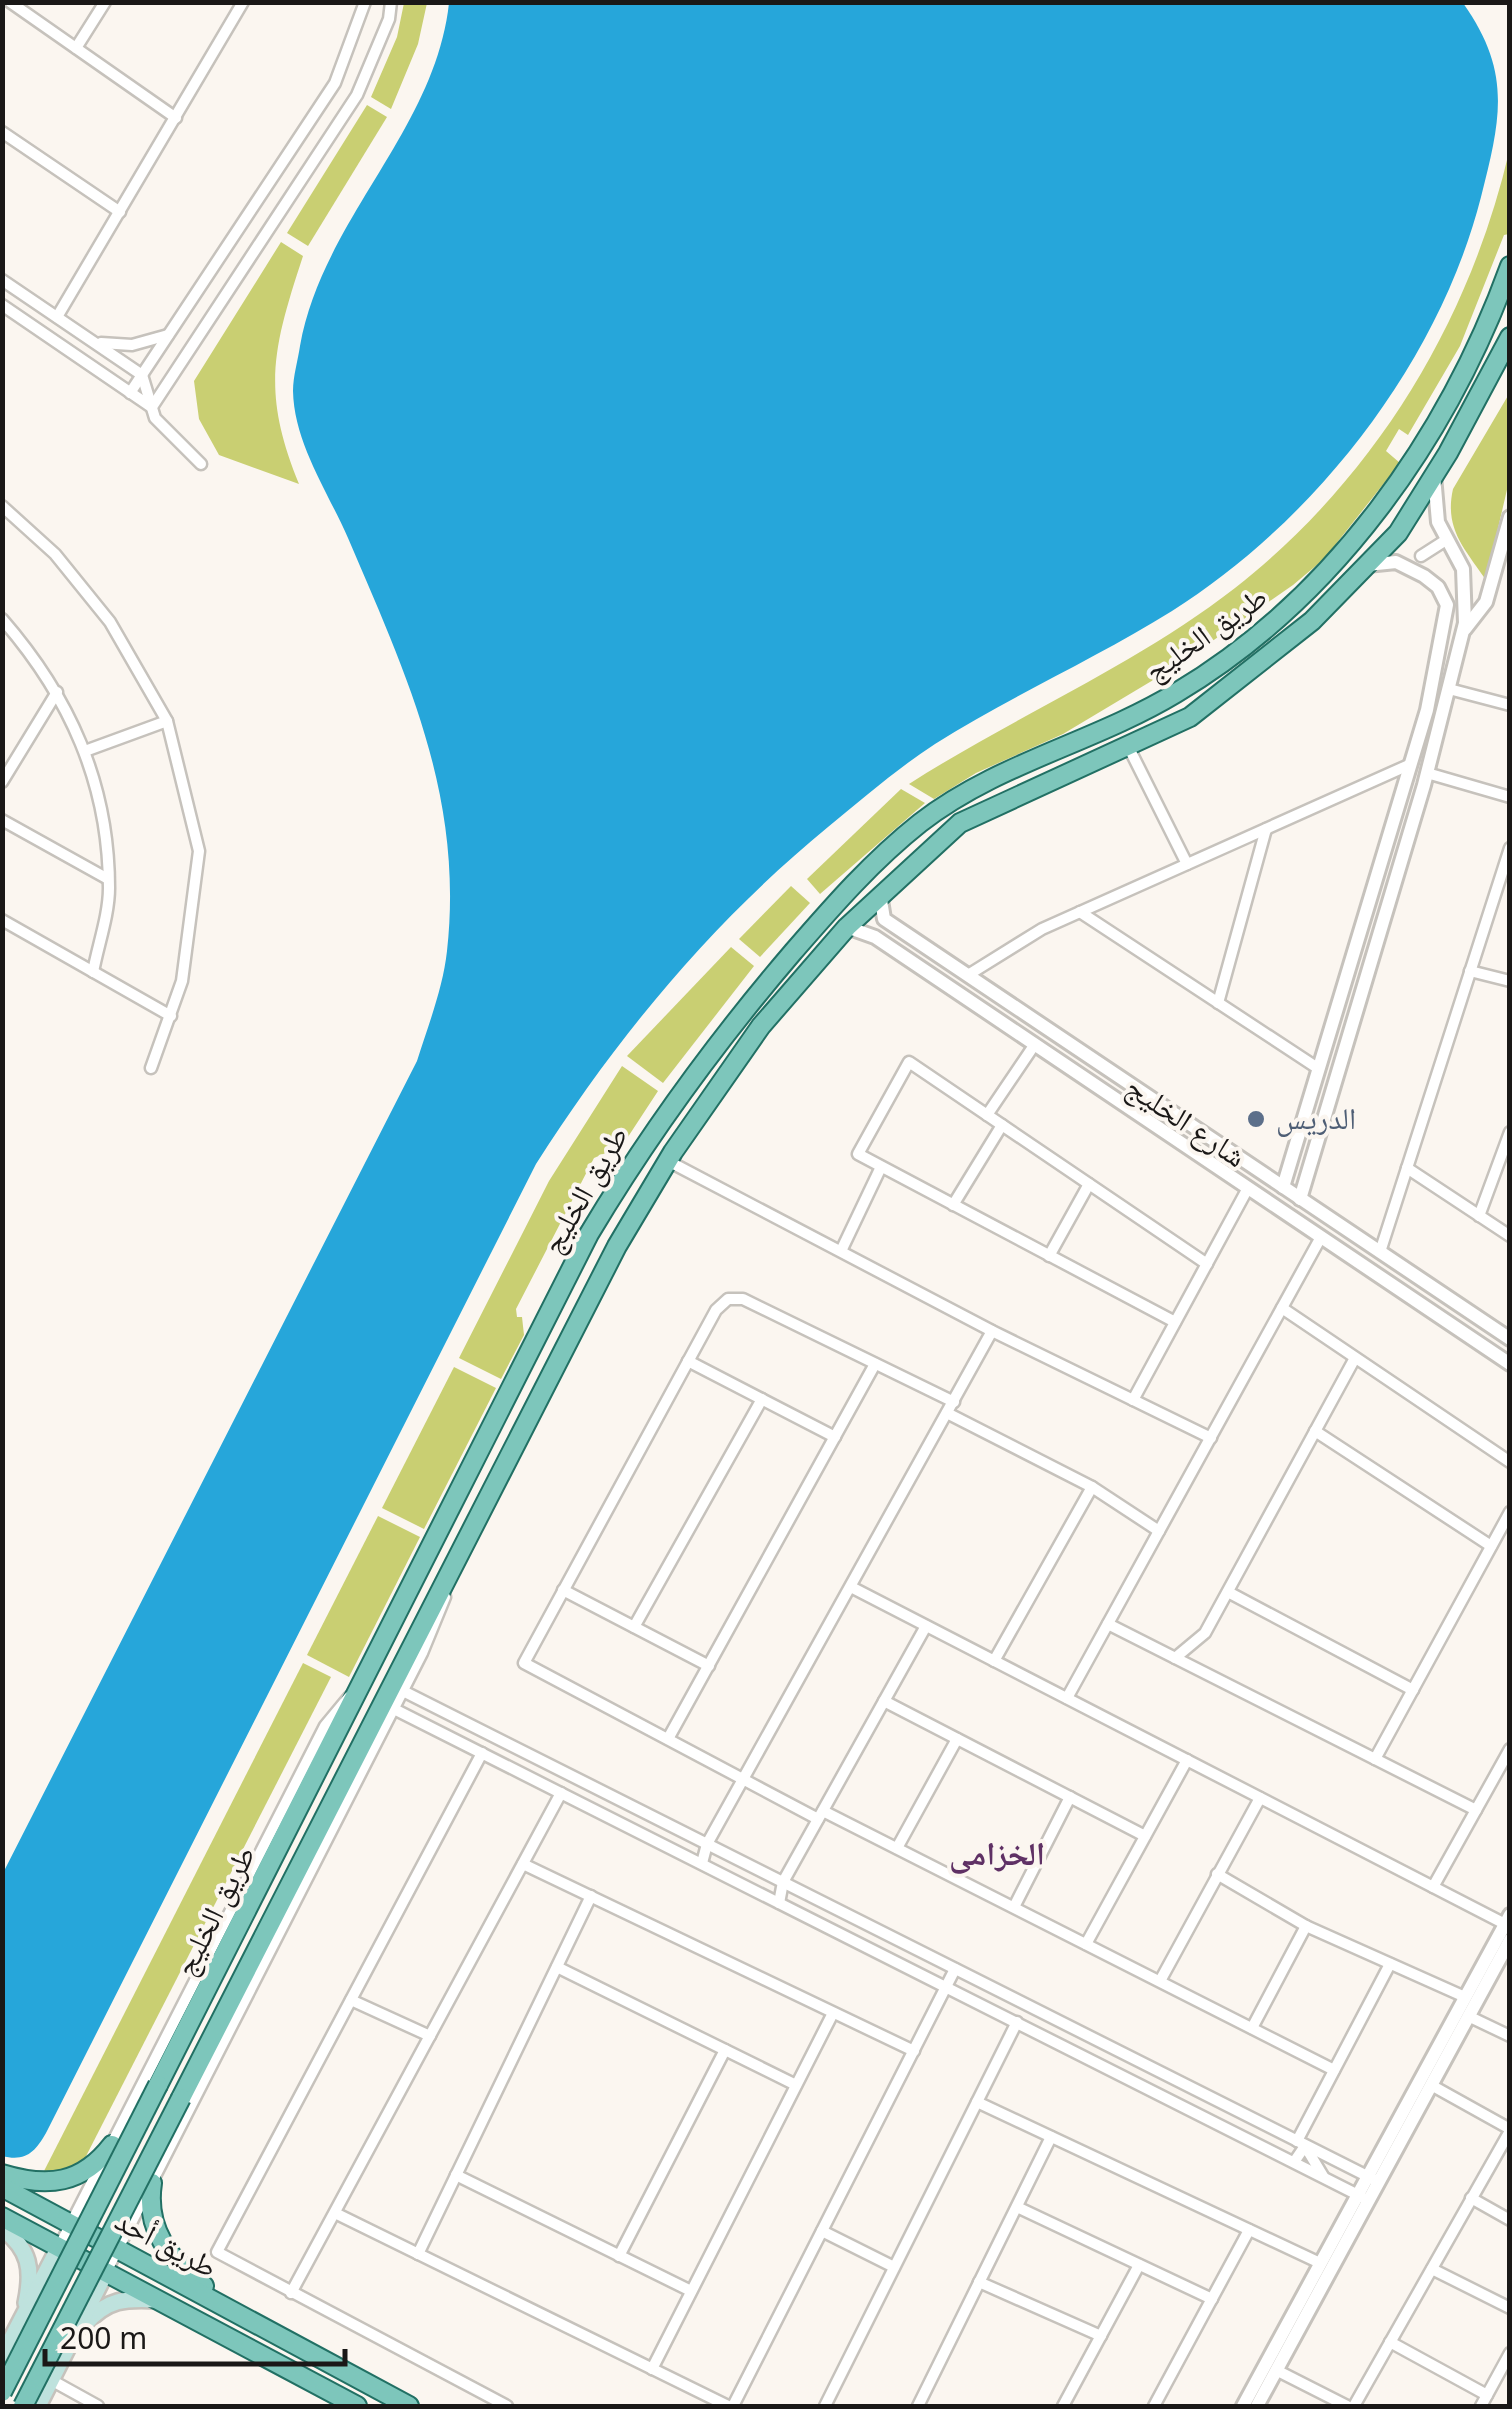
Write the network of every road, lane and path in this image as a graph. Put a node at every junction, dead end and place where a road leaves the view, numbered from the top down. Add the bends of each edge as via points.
1 (10, 2) edge
2 (105, 2) edge
3 (243, 2) edge
4 (365, 2) edge
5 (390, 2) edge
6 (76, 48) junction
7 (176, 118) junction
8 (2, 132) edge
9 (120, 212) junction
10 (1510, 266) edge
11 (2, 280) edge
12 (2, 305) edge
13 (58, 317) junction
14 (168, 335) junction
15 (1510, 337) edge
16 (92, 341) junction
17 (142, 375) junction
18 (130, 392) junction
19 (152, 407) junction
20 (201, 464) dead end
21 (1434, 475) junction
22 (2, 506) edge
23 (1510, 517) edge
24 (1446, 540) junction
25 (1421, 556) dead end
26 (1366, 565) junction
27 (2, 619) edge
28 (1463, 632) junction
29 (1449, 689) junction
30 (57, 692) junction
31 (1510, 705) edge
32 (167, 721) junction
33 (1128, 746) junction
34 (85, 750) junction
35 (1411, 764) junction
36 (1427, 774) junction
37 (2, 782) edge
38 (1510, 797) edge
39 (2, 820) edge
40 (1266, 828) junction
41 (1510, 848) edge
42 (1187, 864) junction
43 (108, 879) junction
44 (1504, 884) edge
45 (880, 894) junction
46 (1080, 912) junction
47 (2, 920) edge
48 (848, 927) junction
49 (1470, 971) junction
50 (93, 972) junction
51 (968, 975) junction
52 (1510, 981) edge
53 (1218, 1003) junction
54 (171, 1016) junction
55 (1035, 1044) junction
56 (151, 1068) dead end
57 (1318, 1069) junction
58 (987, 1115) junction
59 (1002, 1125) junction
60 (1508, 1139) edge
61 (668, 1161) junction
62 (881, 1166) junction
63 (1407, 1168) junction
64 (1089, 1184) junction
65 (1283, 1187) junction
66 (1248, 1188) junction
67 (1300, 1198) junction
68 (954, 1205) junction
69 (1479, 1216) junction
70 (1510, 1236) edge
71 (1321, 1237) junction
72 (841, 1251) junction
73 (1380, 1252) junction
74 (1049, 1256) junction
75 (1207, 1264) junction
76 (1282, 1308) junction
77 (1175, 1322) junction
78 (992, 1331) junction
79 (1510, 1339) edge
80 (1356, 1358) junction
81 (688, 1361) junction
82 (875, 1364) junction
83 (1510, 1364) edge
84 (762, 1400) junction
85 (1133, 1400) junction
86 (950, 1408) junction
87 (1315, 1431) junction
88 (835, 1438) junction
89 (1210, 1438) junction
90 (1510, 1462) edge
91 (1092, 1488) junction
92 (1510, 1512) edge
93 (1160, 1531) junction
94 (1492, 1546) junction
95 (454, 1567) junction
96 (852, 1587) junction
97 (563, 1590) junction
98 (1228, 1592) junction
99 (1108, 1624) junction
100 (634, 1626) junction
101 (926, 1626) junction
102 (1174, 1658) junction
103 (994, 1661) junction
104 (709, 1666) junction
105 (358, 1690) junction
106 (1413, 1690) junction
107 (403, 1691) junction
108 (1067, 1698) junction
109 (884, 1701) junction
110 (394, 1709) junction
111 (669, 1737) junction
112 (957, 1739) junction
113 (1510, 1748) edge
114 (482, 1753) junction
115 (1376, 1759) junction
116 (1187, 1760) junction
117 (745, 1776) junction
118 (561, 1793) junction
119 (1070, 1797) junction
120 (1260, 1798) junction
121 (1476, 1810) junction
122 (821, 1815) junction
123 (1146, 1836) junction
124 (707, 1844) junction
125 (897, 1848) junction
126 (523, 1864) junction
127 (702, 1864) junction
128 (1217, 1874) junction
129 (783, 1882) junction
130 (1433, 1887) junction
131 (591, 1896) junction
132 (779, 1902) junction
133 (1014, 1908) junction
134 (1507, 1919) edge
135 (1306, 1926) junction
136 (1510, 1940) edge
137 (1086, 1944) junction
138 (1390, 1964) junction
139 (557, 1967) junction
140 (955, 1969) junction
141 (1160, 1981) junction
142 (946, 1987) junction
143 (1465, 1996) junction
144 (351, 2000) junction
145 (833, 2012) junction
146 (1468, 2016) junction
147 (1017, 2022) junction
148 (1067, 2025) junction
149 (1252, 2028) junction
150 (430, 2036) junction
151 (1510, 2036) edge
152 (725, 2050) junction
153 (914, 2051) junction
154 (1084, 2056) junction
155 (1334, 2070) junction
156 (796, 2085) junction
157 (1431, 2085) junction
158 (977, 2102) junction
159 (1510, 2130) edge
160 (1051, 2137) junction
161 (1297, 2141) junction
162 (112, 2145) junction
163 (1294, 2162) junction
164 (101, 2167) junction
165 (2, 2174) edge
166 (456, 2175) junction
167 (1324, 2177) junction
168 (1372, 2179) junction
169 (2, 2187) edge
170 (148, 2191) junction
171 (1363, 2197) junction
172 (1472, 2198) junction
173 (1016, 2207) junction
174 (334, 2213) junction
175 (2, 2217) edge
176 (1510, 2220) edge
177 (72, 2224) junction
178 (2, 2228) edge
179 (1249, 2230) junction
180 (822, 2231) junction
181 (60, 2247) junction
182 (118, 2249) junction
183 (418, 2254) junction
184 (619, 2256) junction
185 (1320, 2262) junction
186 (1139, 2265) junction
187 (894, 2267) junction
188 (1432, 2269) junction
189 (106, 2272) junction
190 (980, 2282) junction
191 (692, 2291) junction
192 (291, 2293) junction
193 (1212, 2299) junction
194 (159, 2300) junction
195 (32, 2302) junction
196 (221, 2304) junction
197 (1510, 2308) edge
198 (22, 2319) junction
199 (75, 2334) junction
200 (1101, 2336) junction
201 (1390, 2342) junction
202 (66, 2352) junction
203 (1510, 2354) edge
204 (2, 2357) edge
205 (652, 2369) junction
206 (1276, 2370) junction
207 (52, 2380) junction
208 (2, 2392) edge
209 (1487, 2395) junction
210 (24, 2406) edge
211 (38, 2406) edge
212 (98, 2406) edge
213 (357, 2406) edge
214 (409, 2406) edge
215 (507, 2406) edge
216 (731, 2406) edge
217 (825, 2406) edge
218 (921, 2406) edge
219 (1063, 2406) edge
220 (1154, 2406) edge
221 (1243, 2406) edge
222 (1257, 2406) edge
223 (1351, 2406) edge
224 (1481, 2406) edge

1 - 6 street
2 - 6 street
3 - 7 street
4 - 14 street via 334,83
5 - 19 street via 357,95
6 - 7 street
7 - 9 street
8 - 9 street
9 - 13 street
10 - 105 main road, طريق الخليج via 1438,421 1345,552 1279,620 1175,694 978,782 923,821 875,861 750,1002 649,1133 589,1234
11 - 13 street
12 - 18 street
13 - 16 street
14 - 16 street via 132,345
14 - 17 street
15 - 21 main road, طريق الخليج
16 - 17 street
17 - 18 street
17 - 19 street
18 - 19 street
19 - 20 street
21 - 24 street
21 - 26 main road, طريق الخليج via 1398,534
22 - 32 street via 55,554 110,622
23 - 28 street via 1486,602
24 - 25 street
24 - 28 street via 1462,569
26 - 33 main road, طريق الخليج via 1312,621 1190,718
26 - 35 street via 1396,562 1410,569 1438,587 1447,606
27 - 30 street
28 - 29 street
29 - 31 street
29 - 36 street
30 - 34 street
30 - 37 street
32 - 34 street
32 - 54 street via 200,851
33 - 42 street
33 - 45 main road, طريق الخليج via 960,823
34 - 43 street via 102,814
35 - 40 street
35 - 57 street
36 - 38 street
36 - 67 street
39 - 43 street
40 - 42 street
40 - 53 street
41 - 44 street
42 - 46 street
43 - 50 street
44 - 49 street
45 - 48 main road, طريق الخليج
45 - 51 street, شارع الخليج via 884,919
46 - 51 street
46 - 53 street
47 - 50 street
48 - 55 street via 875,937
48 - 61 main road, طريق الخليج via 761,1026
49 - 52 street
49 - 63 street
50 - 54 street
51 - 65 street, شارع الخليج
53 - 57 street
54 - 56 street
55 - 58 street
55 - 66 street
57 - 65 street
58 - 59 street
58 - 62 street via 908,1062 858,1154
59 - 64 street
59 - 68 street
60 - 69 street
61 - 72 street
61 - 95 main road, طريق الخليج via 617,1246
62 - 68 street
62 - 72 street
63 - 69 street
63 - 73 street
64 - 74 street
64 - 75 street
65 - 67 street, شارع الخليج
66 - 71 street
66 - 75 street
67 - 73 street, شارع الخليج
68 - 74 street
69 - 70 street
71 - 76 street
71 - 83 street
72 - 78 street
73 - 79 street, شارع الخليج
74 - 77 street
75 - 77 street
76 - 80 street
76 - 89 street
77 - 85 street
78 - 85 street
78 - 86 street
80 - 87 street
80 - 90 street
81 - 82 street via 716,1310 728,1299 743,1299
81 - 84 street
81 - 97 street
82 - 86 street
82 - 88 street
84 - 88 street
84 - 100 street
85 - 89 street
86 - 91 street
86 - 96 street
87 - 94 street
87 - 98 street
88 - 104 street
89 - 93 street
91 - 93 street
91 - 103 street
92 - 94 street
93 - 99 street
94 - 106 street
95 - 107 street
95 - 210 main road, طريق الخليج, bridge
96 - 101 street
96 - 117 street
97 - 100 street
97 - 111 street via 524,1663
98 - 102 street via 1205,1632
98 - 106 street
99 - 102 street
99 - 108 street
100 - 104 street
101 - 103 street
101 - 109 street
102 - 115 street
103 - 108 street
104 - 111 street
105 - 162 street via 325,1726
105 - 208 main road, طريق الخليج, bridge
106 - 115 street
107 - 110 street
107 - 124 street
108 - 116 street
109 - 112 street
109 - 122 street
110 - 114 street
110 - 170 street
111 - 117 street
112 - 119 street
112 - 125 street
113 - 121 street
114 - 118 street
114 - 144 street
115 - 121 street
116 - 120 street
116 - 123 street
117 - 122 street
117 - 124 street
118 - 126 street
118 - 127 street
119 - 123 street
119 - 133 street
120 - 128 street
120 - 130 street
121 - 130 street
122 - 125 street
122 - 129 street
123 - 137 street
124 - 127 street
124 - 129 street
125 - 133 street
126 - 131 street
126 - 150 street
127 - 132 street
128 - 135 street
128 - 141 street
129 - 132 street
129 - 140 street
130 - 134 street
131 - 139 street
131 - 145 street
132 - 142 street
133 - 137 street
134 - 143 street
135 - 138 street
135 - 149 street
136 - 146 street
137 - 141 street
138 - 143 street
138 - 155 street
139 - 152 street
139 - 166 street
140 - 142 street
140 - 148 street
141 - 149 street
142 - 147 street
142 - 153 street
143 - 168 street
144 - 150 street
144 - 192 street via 218,2252
145 - 153 street
145 - 156 street
146 - 151 street
146 - 157 street
147 - 154 street
147 - 158 street
148 - 154 street
148 - 161 street
149 - 155 street
150 - 174 street
152 - 156 street
152 - 184 street
153 - 180 street
154 - 163 street
155 - 161 street
156 - 191 street
157 - 159 street
157 - 168 street
158 - 160 street
158 - 187 street
159 - 172 street
160 - 173 street
160 - 179 street
161 - 168 street
162 - 164 street
162 - 165 main road via 96,2166 64,2181
163 - 167 street
163 - 167 street via 1305,2146
164 - 170 street via 89,2207 104,2222 122,2223
164 - 177 street
166 - 183 street
166 - 184 street
167 - 171 street
168 - 171 street
169 - 177 main road, طريق أحد
170 - 182 street
170 - 196 main road via 164,2248
171 - 185 street
171 - 206 street
172 - 176 street
172 - 188 street
173 - 186 street
173 - 190 street
174 - 183 street
174 - 192 street
175 - 181 main road, طريق أحد
177 - 181 street
177 - 182 main road, طريق أحد
178 - 198 main road via 27,2254 32,2271
179 - 185 street
179 - 193 street
180 - 187 street
180 - 216 street
181 - 189 main road, طريق أحد
181 - 195 main road
182 - 189 street
182 - 196 main road, طريق أحد
183 - 205 street
184 - 191 street
185 - 221 street
186 - 193 street
186 - 200 street
187 - 217 street
188 - 197 street
188 - 201 street
189 - 194 main road, طريق أحد
189 - 199 main road
190 - 200 street
190 - 218 street
191 - 205 street
192 - 215 street
193 - 220 street
194 - 202 main road via 124,2298 102,2306
194 - 213 main road, طريق أحد
195 - 198 main road
195 - 199 main road via 50,2284 70,2284 82,2302
196 - 214 main road, طريق أحد
198 - 204 main road
199 - 202 main road
200 - 219 street
201 - 209 street
201 - 223 street
202 - 207 main road
203 - 209 street
205 - 216 street
206 - 222 street
206 - 223 street
207 - 211 main road
207 - 212 street
209 - 224 street

